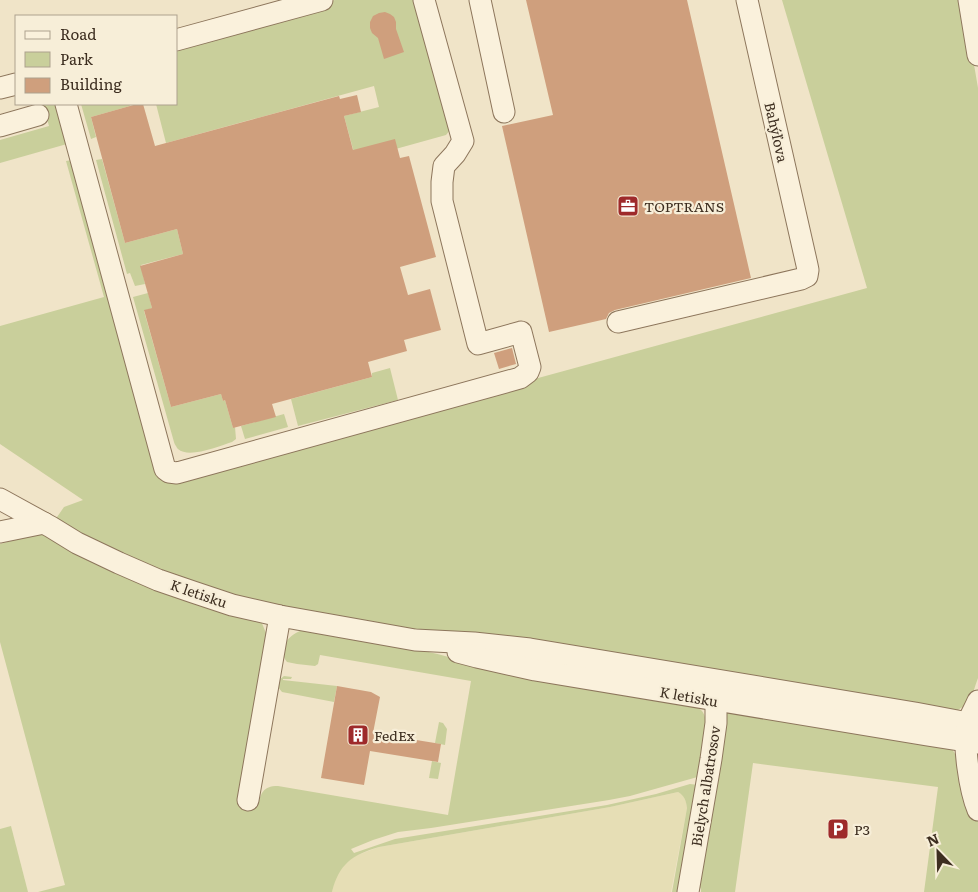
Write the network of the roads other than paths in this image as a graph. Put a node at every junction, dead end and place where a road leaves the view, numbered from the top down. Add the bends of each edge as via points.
1 (322, 0) edge
2 (424, 0) edge
3 (480, 0) edge
4 (747, 0) edge
5 (969, 0) edge
6 (178, 39) edge
7 (978, 55) edge
8 (15, 84) edge
9 (0, 88) edge
10 (66, 105) edge
11 (504, 112) dead end
12 (38, 115) dead end
13 (0, 126) edge
14 (618, 322) dead end
15 (1, 502) edge
16 (44, 523) junction
17 (0, 532) edge
18 (280, 616) junction
19 (718, 690) junction
20 (978, 701) edge
21 (973, 733) edge
22 (248, 800) dead end
23 (978, 810) edge
24 (688, 892) edge

1 - 6 street
2 - 10 street via 463,141 444,166 442,201 478,344 521,332 530,367 520,378 177,473 169,472 165,469
3 - 11 street
4 - 14 street, Bahýľova via 807,265 806,276
5 - 7 street
8 - 9 street
12 - 13 street
15 - 16 street, K letisku
16 - 17 street
16 - 18 street, K letisku via 77,543 158,580 232,605
18 - 19 street, K letisku via 415,640 530,649
18 - 22 street
19 - 21 street, K letisku
19 - 24 street, Bielych albatrosov via 711,760
20 - 21 street
21 - 23 street via 968,766

